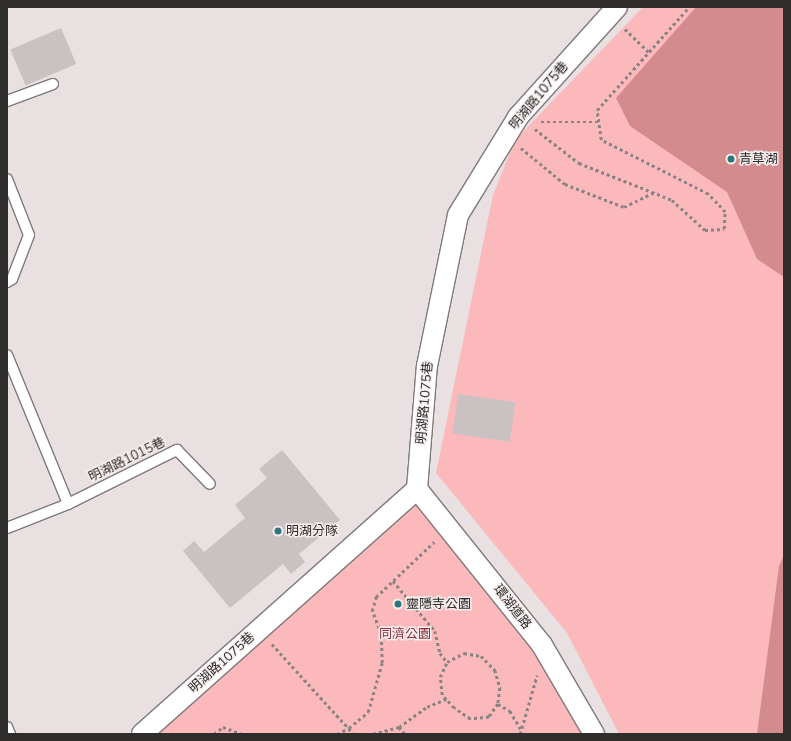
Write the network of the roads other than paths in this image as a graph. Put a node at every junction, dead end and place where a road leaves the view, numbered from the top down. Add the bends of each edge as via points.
1 (613, 11) edge
2 (53, 84) dead end
3 (7, 101) edge
4 (7, 180) edge
5 (7, 282) edge
6 (7, 355) edge
7 (210, 484) dead end
8 (417, 489) junction
9 (68, 504) junction
10 (7, 528) edge
11 (7, 727) edge
12 (10, 734) edge
13 (142, 734) edge
14 (594, 734) edge

1 - 8 street, 明湖路1075巷 via 521,120 458,215 427,366
2 - 3 lane
4 - 5 lane via 29,234 12,280
6 - 9 lane
7 - 9 lane, 明湖路1015巷 via 177,450
8 - 13 street, 明湖路1075巷
8 - 14 street, 環湖道路 via 537,639
9 - 10 lane, 明湖路1015巷
11 - 12 lane

